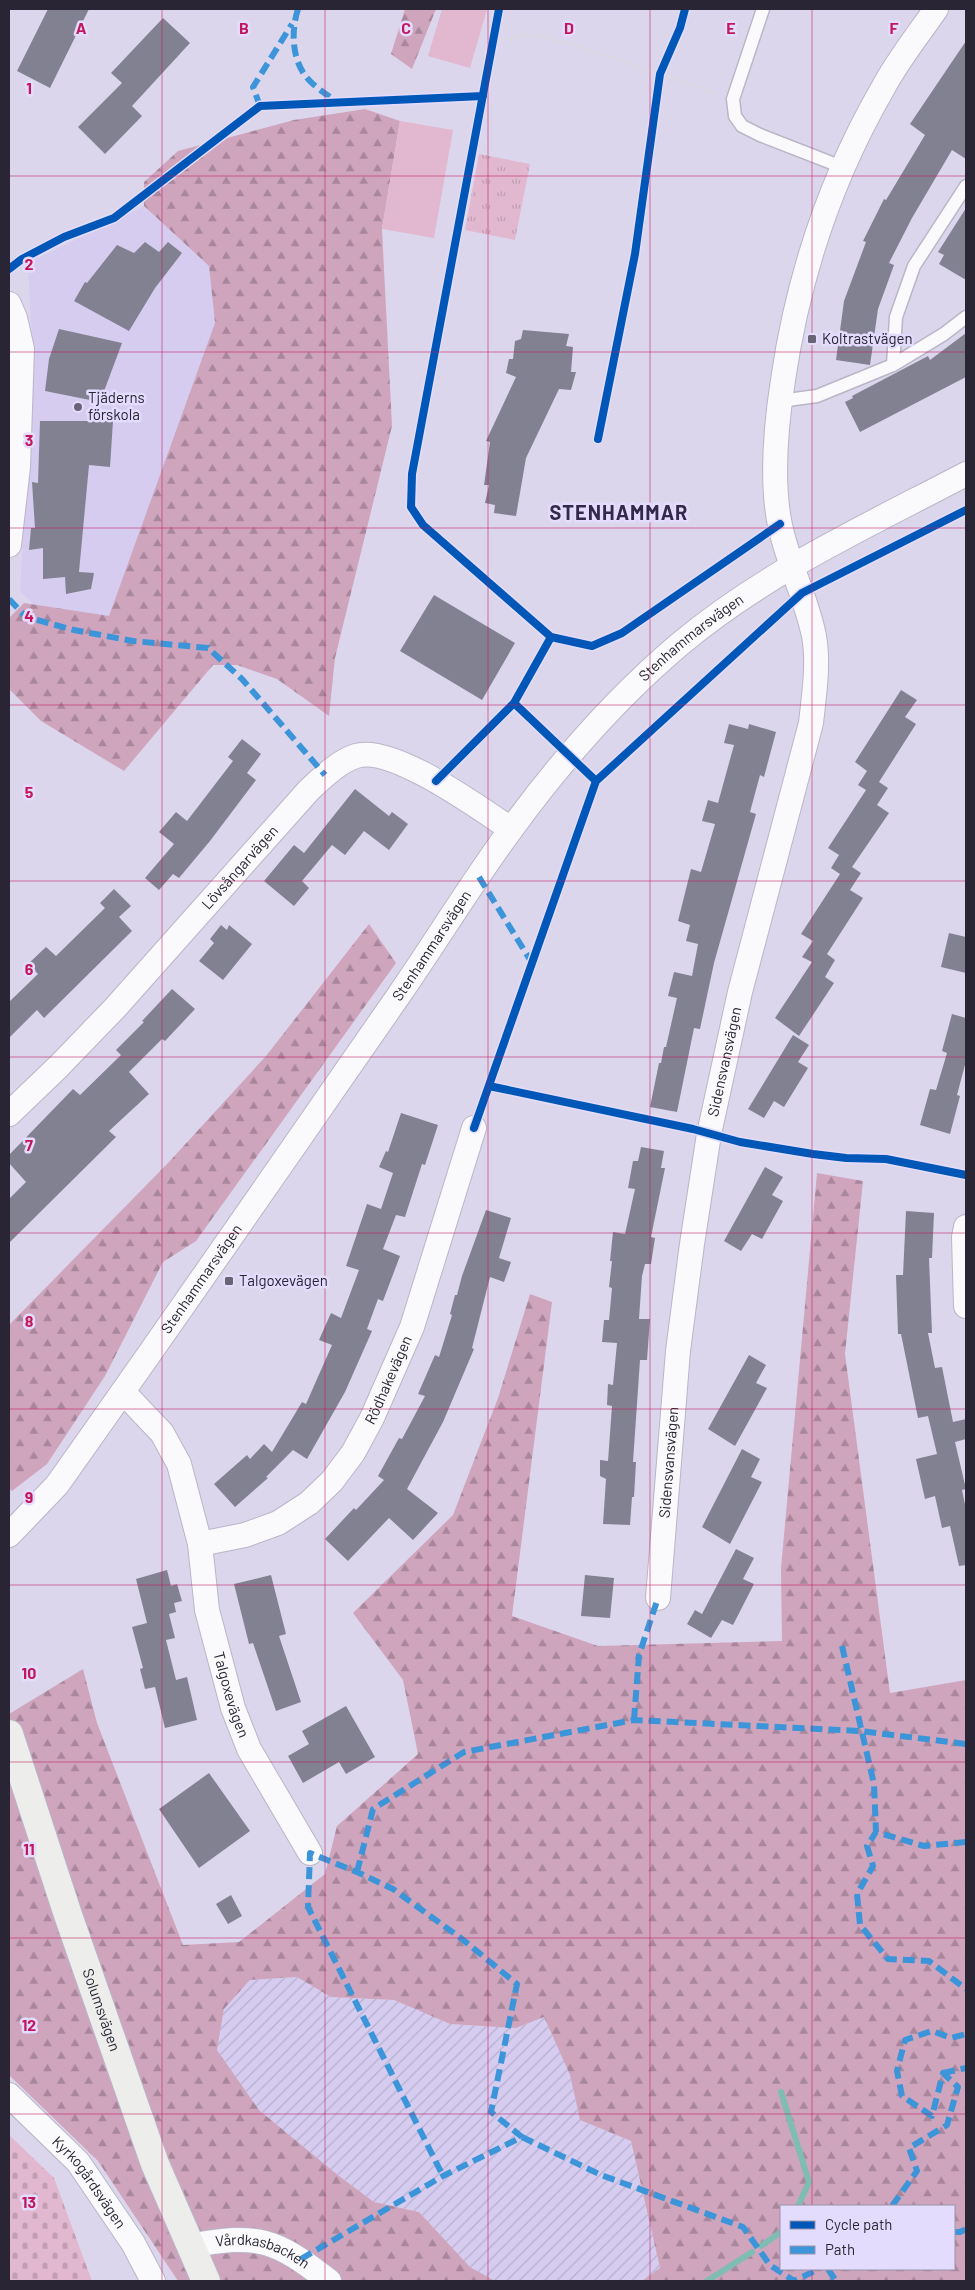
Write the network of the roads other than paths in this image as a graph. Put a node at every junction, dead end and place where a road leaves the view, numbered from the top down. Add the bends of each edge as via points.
1 (763, 9) edge
2 (936, 9) edge
3 (842, 167) junction
4 (966, 186) edge
5 (9, 304) edge
6 (966, 317) edge
7 (892, 365) junction
8 (780, 401) junction
9 (966, 474) edge
10 (9, 545) edge
11 (790, 566) junction
12 (511, 829) junction
13 (9, 1114) edge
14 (474, 1128) dead end
15 (966, 1227) edge
16 (966, 1306) edge
17 (123, 1392) junction
18 (9, 1535) edge
19 (200, 1544) junction
20 (658, 1598) dead end
21 (9, 1734) edge
22 (310, 1853) dead end
23 (9, 2096) edge
24 (190, 2246) junction
25 (153, 2281) edge
26 (206, 2281) edge
27 (330, 2281) edge

1 - 3 lane via 733,99 735,116 742,126
2 - 3 street via 883,87
3 - 8 street via 814,242 790,328
4 - 7 lane via 914,266 896,317
5 - 10 street via 22,349 18,466
6 - 7 lane
7 - 8 lane via 817,396
8 - 11 street via 775,460 779,519
9 - 11 street, Stenhammarsvägen
11 - 12 street, Stenhammarsvägen via 681,643 638,682 569,755
11 - 20 street, Sidensvansvägen via 804,600 814,638 816,679 811,723 740,992 709,1134 678,1351
12 - 13 street, Lövsångarvägen via 436,781 398,763 377,756 358,756 341,763 309,790 115,1008
12 - 17 street, Stenhammarsvägen via 437,941
14 - 19 street, Rödhakevägen via 412,1327 353,1453 332,1481 309,1503 278,1524
15 - 16 street
17 - 18 street, Stenhammarsvägen via 57,1486
17 - 19 street, Talgoxevägen via 153,1422 170,1447 182,1473
19 - 22 street, Talgoxevägen via 207,1610 233,1708 249,1749
21 - 24 main road, Solumsvägen via 145,2137
23 - 25 street, Kyrkogårdsvägen via 78,2162 133,2243
24 - 26 main road, Solumsvägen
24 - 27 street, Vårdkasbacken via 226,2239 270,2243 301,2259

